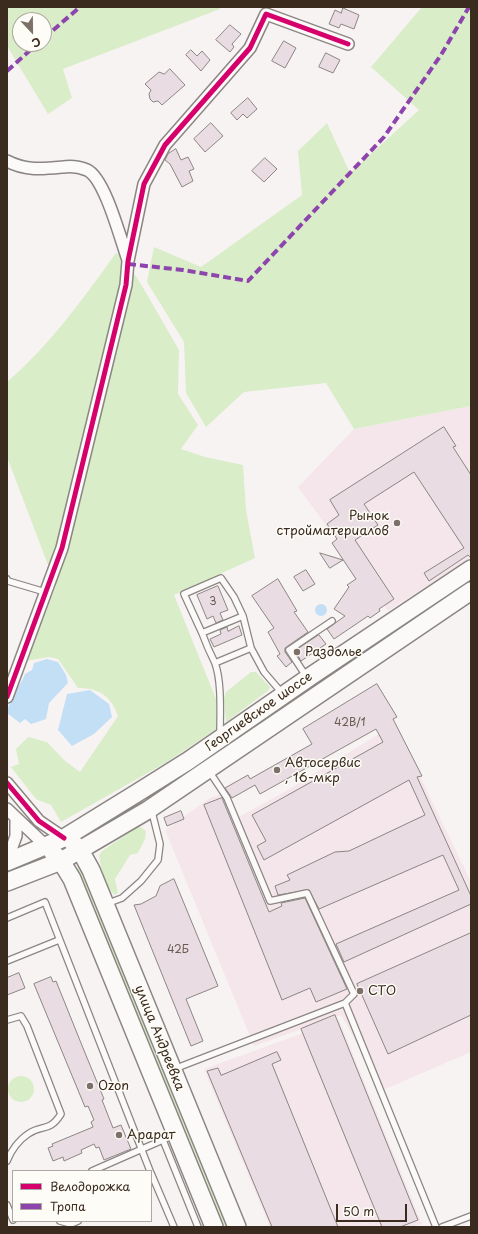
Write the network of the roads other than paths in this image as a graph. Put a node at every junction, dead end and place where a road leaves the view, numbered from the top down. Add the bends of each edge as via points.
1 (268, 10) edge
2 (348, 44) dead end
3 (7, 161) edge
4 (128, 261) junction
5 (471, 569) edge
6 (7, 581) edge
7 (471, 591) edge
8 (45, 592) junction
9 (243, 616) junction
10 (332, 621) dead end
11 (202, 634) junction
12 (251, 648) junction
13 (215, 663) junction
14 (309, 677) junction
15 (322, 691) junction
16 (284, 695) junction
17 (7, 697) edge
18 (220, 739) junction
19 (208, 770) junction
20 (7, 783) edge
21 (7, 809) edge
22 (148, 810) junction
23 (16, 819) junction
24 (64, 838) junction
25 (46, 846) junction
26 (80, 850) junction
27 (61, 861) junction
28 (7, 862) edge
29 (7, 882) edge
30 (105, 904) junction
31 (7, 918) edge
32 (59, 940) junction
33 (7, 961) edge
34 (345, 1003) junction
35 (7, 1020) edge
36 (172, 1070) junction
37 (169, 1137) junction
38 (142, 1149) junction
39 (7, 1161) edge
40 (94, 1170) edge
41 (150, 1170) edge
42 (152, 1174) edge
43 (7, 1205) edge
44 (12, 1216) edge
45 (471, 1216) edge
46 (76, 1222) edge
47 (61, 1223) edge
48 (174, 1227) edge
49 (198, 1227) edge
50 (214, 1227) edge
51 (237, 1227) edge
52 (436, 1227) edge
53 (442, 1227) edge

1 - 2 street
1 - 4 street via 250,48 165,145 144,184
3 - 4 street via 35,170 71,166 88,170 99,181
4 - 8 street via 126,285 62,548
5 - 14 main road, Георгиевское шоссе
6 - 8 lane
7 - 15 main road, Георгиевское шоссе
8 - 17 street
9 - 11 lane
9 - 11 lane via 221,578 197,588 184,594
9 - 12 lane
10 - 14 lane via 289,650
11 - 13 lane
12 - 13 lane
12 - 16 lane via 264,672
13 - 18 lane via 220,696
14 - 15 street via 309,687 314,692
14 - 16 main road, Георгиевское шоссе
15 - 19 main road, Георгиевское шоссе
16 - 18 main road, Георгиевское шоссе
18 - 24 main road, Георгиевское шоссе
19 - 22 main road, Георгиевское шоссе
19 - 34 lane via 227,798 270,901 307,893 354,994
20 - 24 street via 39,821
21 - 23 street
22 - 26 main road, Георгиевское шоссе
22 - 30 lane via 153,816 160,844 158,860 141,881 122,898
23 - 25 street
23 - 28 street via 16,836
24 - 25 main road, Георгиевское шоссе
24 - 26 main road
25 - 27 main road, улица Андреевка
25 - 28 main road, Георгиевское шоссе
26 - 27 main road, Георгиевское шоссе
26 - 30 main road, улица Андреевка
27 - 29 main road, Георгиевское шоссе
27 - 37 main road, улица Андреевка via 72,879
30 - 36 main road, улица Андреевка
31 - 32 lane via 45,902
32 - 33 lane
32 - 38 lane
34 - 36 lane
34 - 52 lane
35 - 39 lane via 21,1016 27,1026 61,1114 55,1124 28,1134 10,1152
36 - 51 main road, улица Андреевка
37 - 38 lane
37 - 49 lane
37 - 50 main road, улица Андреевка
38 - 40 lane
38 - 41 lane
42 - 48 lane
43 - 44 lane
45 - 53 lane
46 - 47 lane

